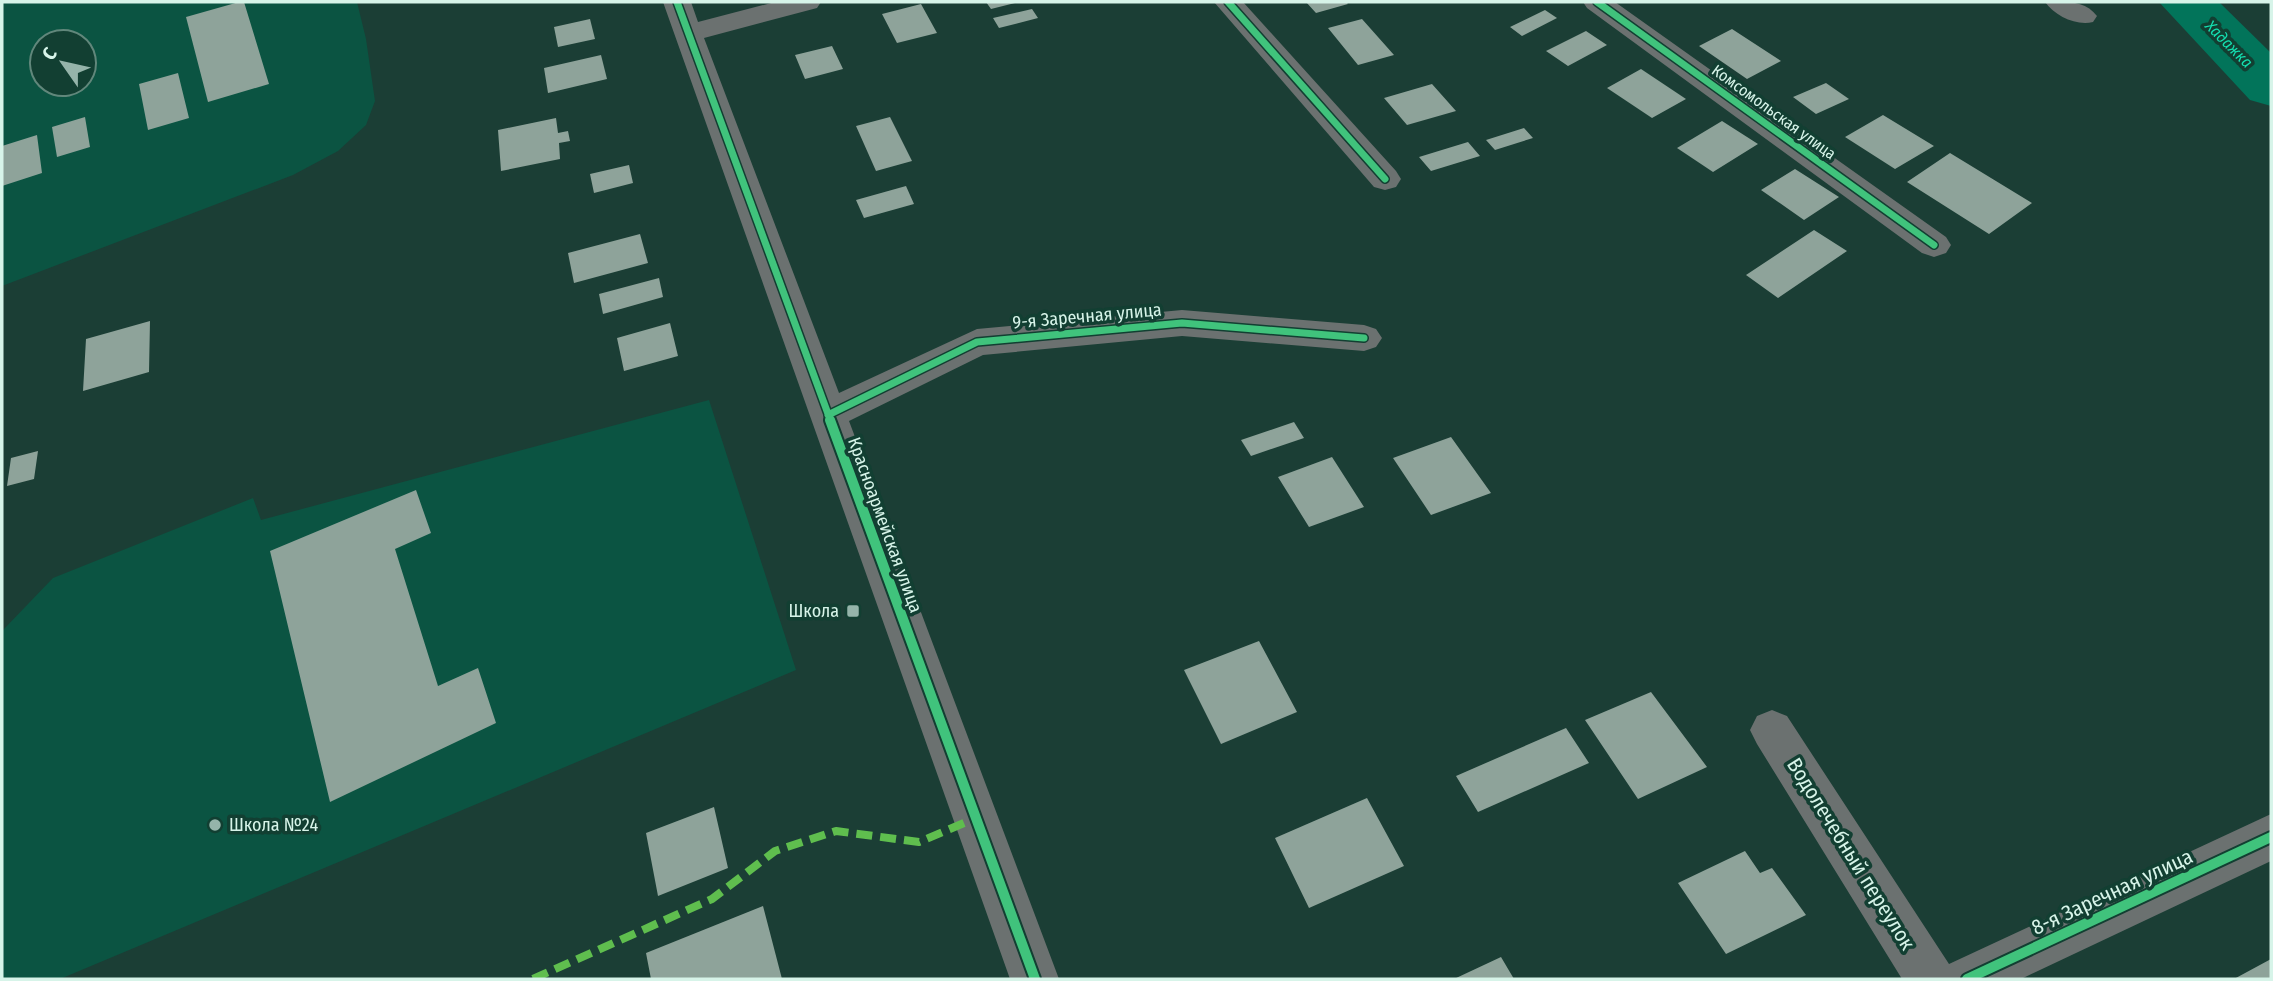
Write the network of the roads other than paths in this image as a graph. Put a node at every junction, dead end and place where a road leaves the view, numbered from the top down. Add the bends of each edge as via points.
1 (807, 2) edge
2 (1228, 2) edge
3 (1597, 2) edge
4 (2059, 2) edge
5 (2083, 16) dead end
6 (683, 17) edge
7 (1385, 180) dead end
8 (1934, 244) dead end
9 (1364, 338) dead end
10 (828, 415) junction
11 (1772, 730) dead end
12 (2271, 837) edge
13 (1035, 979) edge
14 (1930, 979) edge
15 (1967, 979) edge

1 - 6 street
2 - 7 street
3 - 8 street, Комсомольская улица
4 - 5 street
6 - 10 street, Красноармейская улица
9 - 10 street, 9-я Заречная улица via 1182,323 977,342
10 - 13 street, Красноармейская улица
11 - 14 street, Водолечебный переулок
12 - 15 street, 8-я Заречная улица

